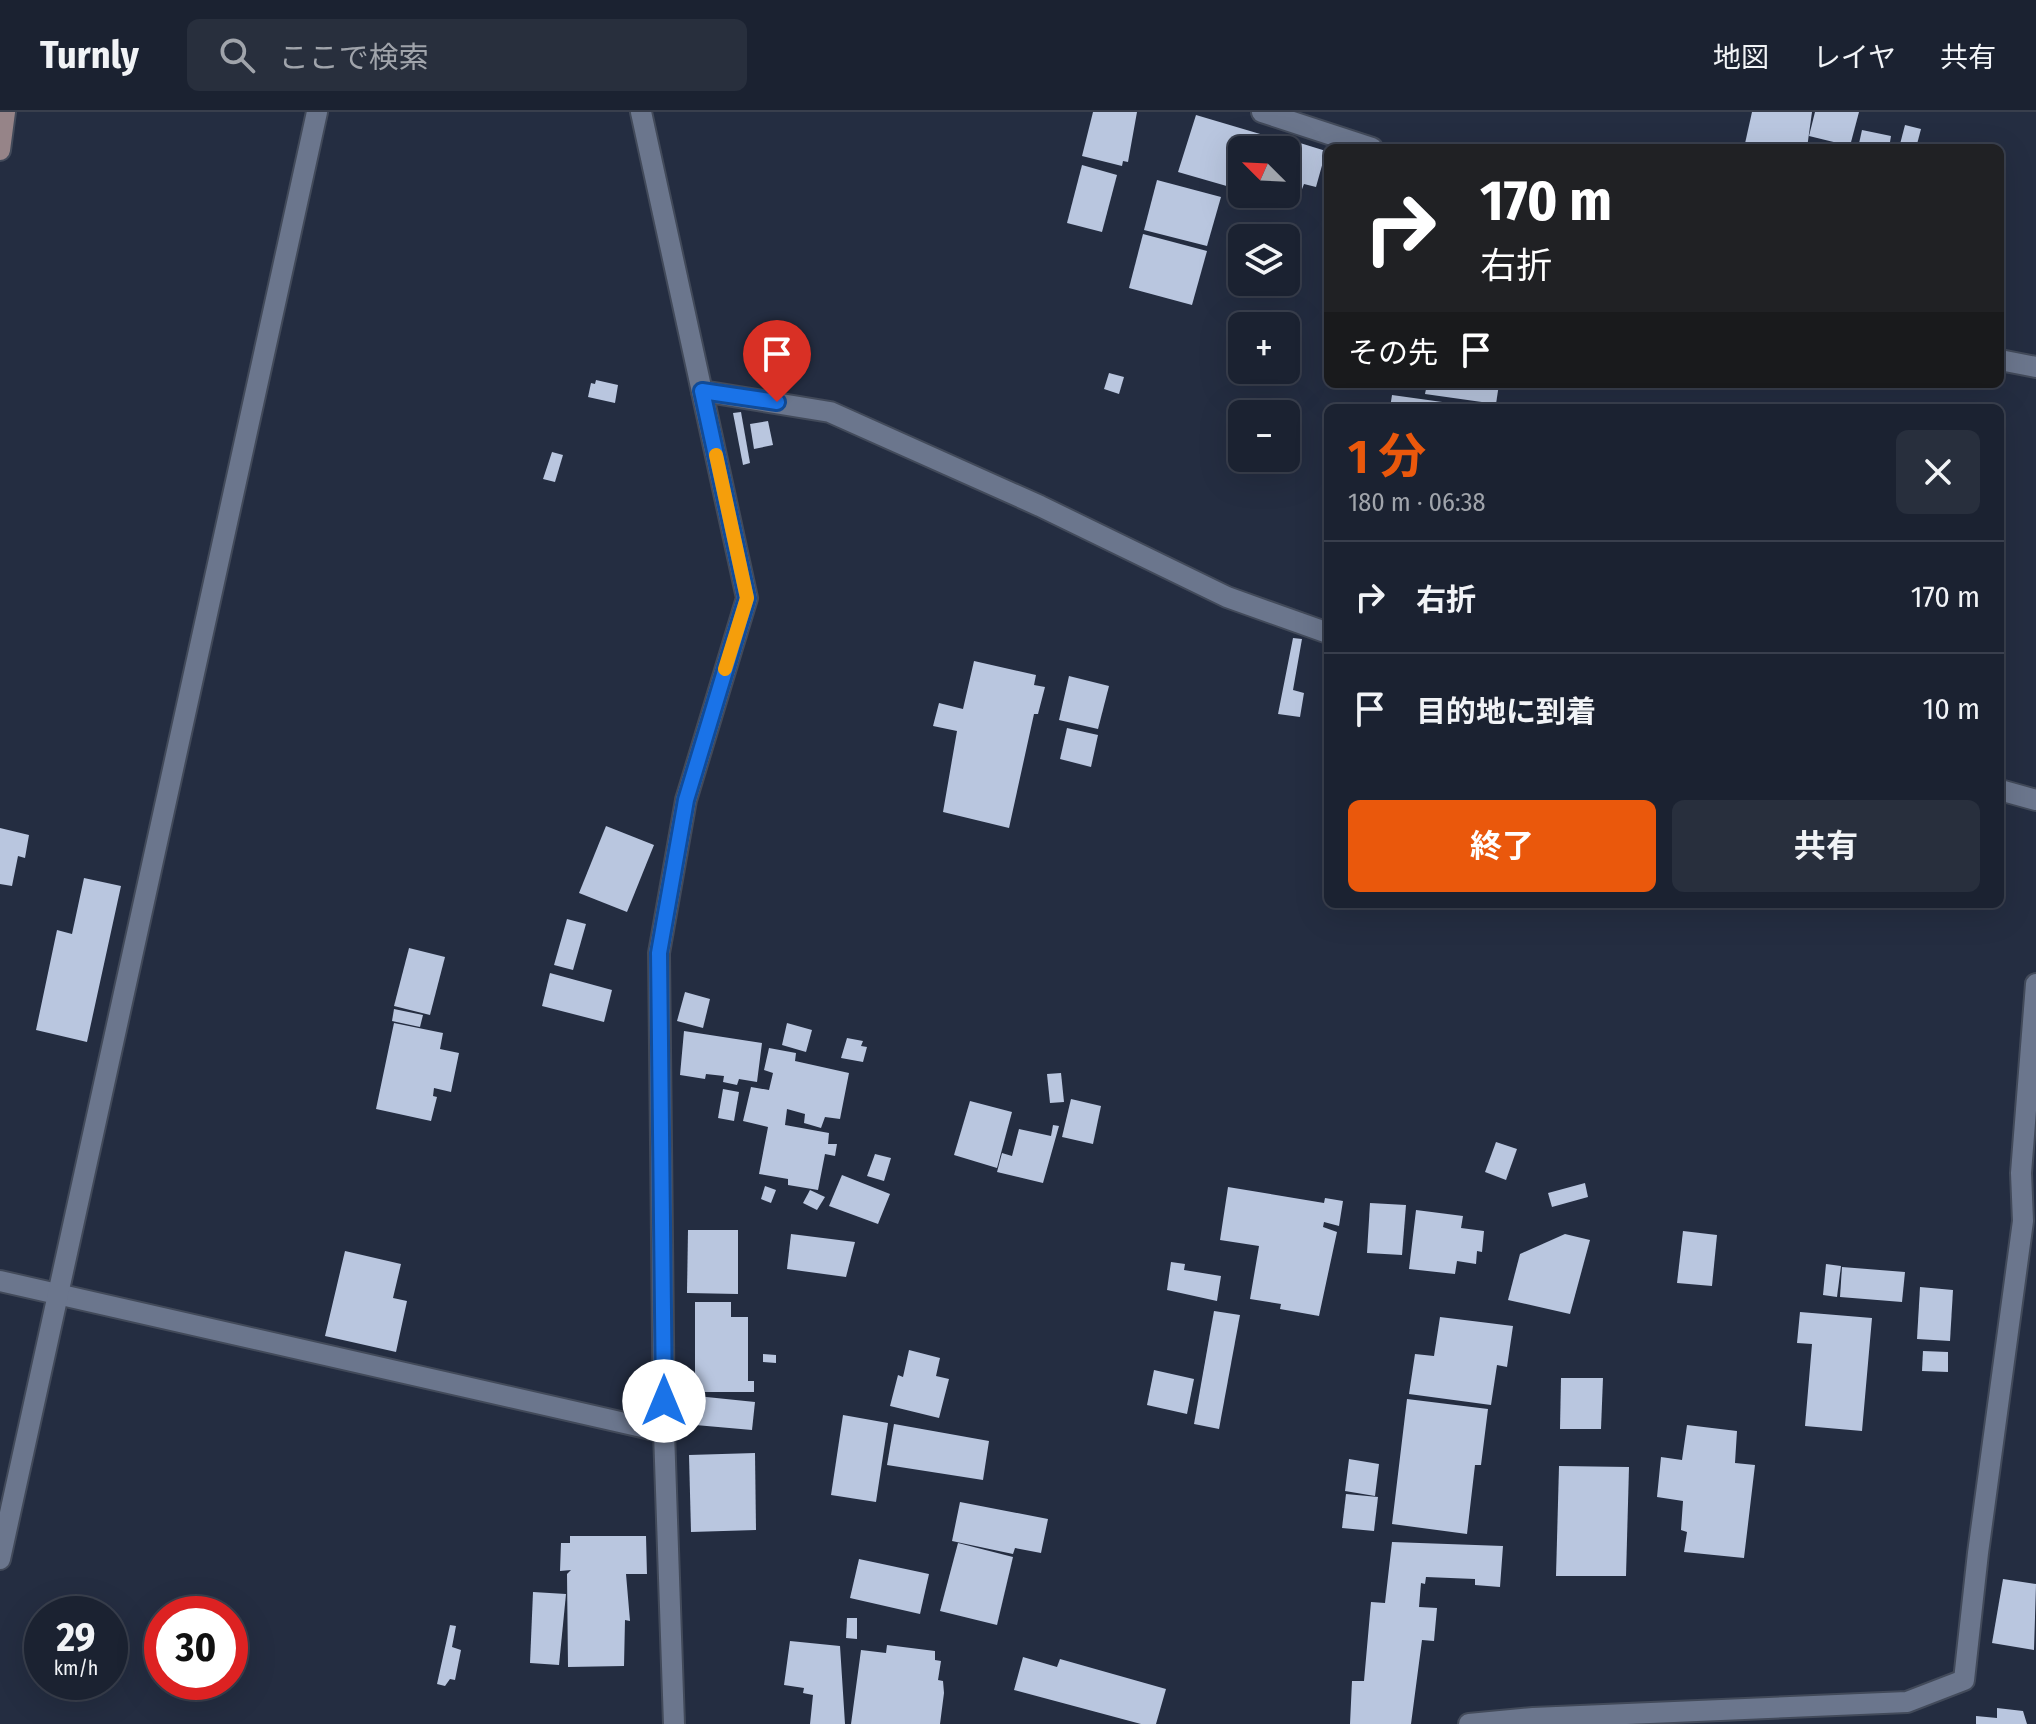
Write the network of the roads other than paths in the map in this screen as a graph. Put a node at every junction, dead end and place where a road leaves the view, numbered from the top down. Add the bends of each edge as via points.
1 (5, 112) edge
2 (317, 112) edge
3 (641, 112) edge
4 (1262, 112) edge
5 (1360, 144) edge
6 (0, 150) edge
7 (2004, 361) edge
8 (2036, 367) edge
9 (702, 391) junction
10 (1324, 632) edge
11 (2004, 791) edge
12 (2036, 800) edge
13 (2036, 984) edge
14 (0, 1281) edge
15 (58, 1294) junction
16 (664, 1432) junction
17 (0, 1559) edge
18 (674, 1724) edge
19 (1469, 1724) edge

1 - 6 main road
2 - 15 street
3 - 9 street
4 - 5 street
7 - 8 street
9 - 10 street via 830,412 1227,597
9 - 16 street via 747,598 686,800 659,953
11 - 12 street
13 - 19 street via 2021,1173 2023,1221 1964,1680 1907,1702
14 - 15 street
15 - 16 street
15 - 17 street
16 - 18 street

